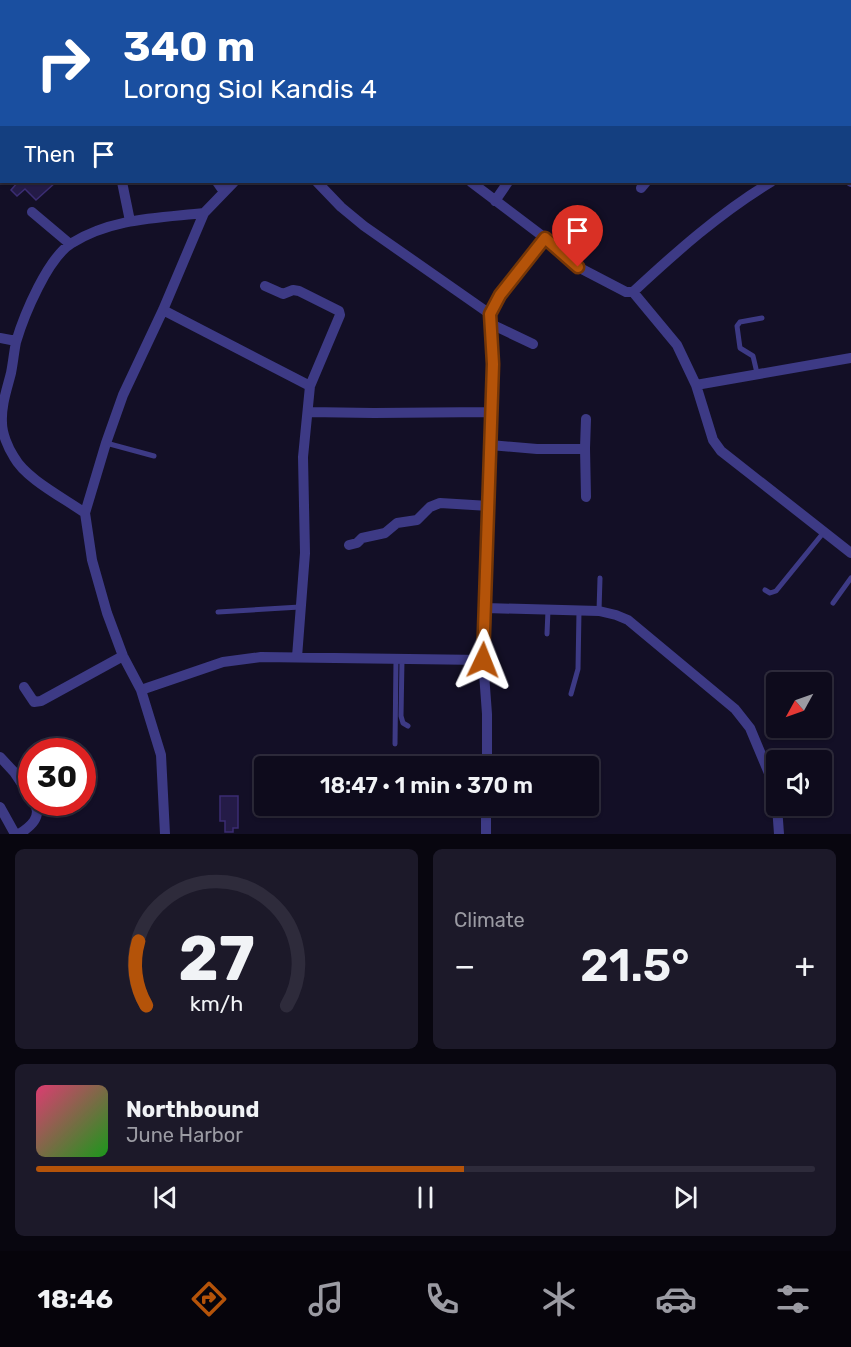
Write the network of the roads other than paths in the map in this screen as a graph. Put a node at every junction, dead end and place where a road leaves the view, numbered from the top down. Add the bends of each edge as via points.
1 (122, 183) edge
2 (218, 183) edge
3 (233, 183) edge
4 (318, 183) edge
5 (472, 183) edge
6 (507, 183) edge
7 (770, 183) edge
8 (225, 192) junction
9 (495, 201) junction
10 (32, 212) dead end
11 (204, 213) junction
12 (130, 221) junction
13 (545, 238) junction
14 (69, 244) junction
15 (265, 286) dead end
16 (633, 292) junction
17 (163, 310) junction
18 (762, 318) dead end
19 (490, 319) junction
20 (0, 338) edge
21 (16, 341) junction
22 (533, 344) dead end
23 (851, 358) edge
24 (757, 373) junction
25 (696, 385) junction
26 (309, 386) junction
27 (308, 412) junction
28 (491, 412) junction
29 (586, 419) dead end
30 (106, 443) junction
31 (490, 445) junction
32 (585, 448) junction
33 (154, 456) dead end
34 (586, 497) dead end
35 (489, 506) junction
36 (85, 513) junction
37 (824, 532) junction
38 (349, 545) dead end
39 (851, 553) edge
40 (600, 578) dead end
41 (851, 578) edge
42 (765, 590) dead end
43 (833, 603) dead end
44 (302, 607) junction
45 (486, 608) junction
46 (548, 610) junction
47 (579, 610) junction
48 (599, 611) junction
49 (218, 612) dead end
50 (547, 634) dead end
51 (123, 656) junction
52 (297, 657) junction
53 (399, 660) junction
54 (483, 660) junction
55 (24, 687) dead end
56 (141, 690) junction
57 (571, 694) dead end
58 (408, 726) dead end
59 (395, 744) dead end
60 (487, 756) edge
61 (0, 757) edge
62 (766, 766) edge
63 (18, 778) edge
64 (0, 807) edge
65 (37, 816) edge
66 (486, 816) edge
67 (778, 816) edge
68 (17, 834) edge
69 (165, 834) edge
70 (486, 834) edge
71 (779, 834) edge

1 - 12 street
2 - 8 street
3 - 8 street
4 - 19 street via 341,207
5 - 9 street
6 - 9 street
7 - 16 street via 674,254
8 - 11 street
9 - 13 street
10 - 14 street
11 - 12 street
11 - 17 street
12 - 14 street
13 - 16 street via 578,267
13 - 19 street via 500,295
14 - 21 street via 47,272
15 - 26 street via 284,294 299,291 339,311
16 - 25 street via 677,345
17 - 26 street
17 - 30 street via 123,395
18 - 24 lane via 737,326 740,348 753,356
19 - 22 street
19 - 28 street
20 - 21 street
21 - 36 street via 3,400 2,424 10,450 20,466
23 - 24 street
24 - 25 street
25 - 37 street via 713,440 721,451
26 - 27 street
27 - 28 street
27 - 44 street via 303,457
28 - 31 street
29 - 32 street
30 - 33 lane
30 - 36 street
31 - 32 street
31 - 35 street
32 - 34 street
35 - 38 street via 440,503 417,520 397,523 385,533
35 - 45 street
36 - 51 street via 107,613
37 - 39 street
37 - 42 lane via 776,591 770,594
40 - 48 lane
41 - 43 lane
44 - 49 lane
44 - 52 street
45 - 46 street
45 - 54 street
46 - 47 street
46 - 50 lane
47 - 48 street
47 - 57 lane via 578,669
48 - 62 street via 628,620 735,709 750,728
51 - 55 street via 41,701 34,702
51 - 56 street
52 - 53 street
52 - 56 street via 223,662
53 - 54 street
53 - 58 lane via 401,716
53 - 59 lane
54 - 60 street
56 - 69 street via 161,755
61 - 63 street
64 - 68 street
65 - 68 street via 32,825
66 - 70 street
67 - 71 street

